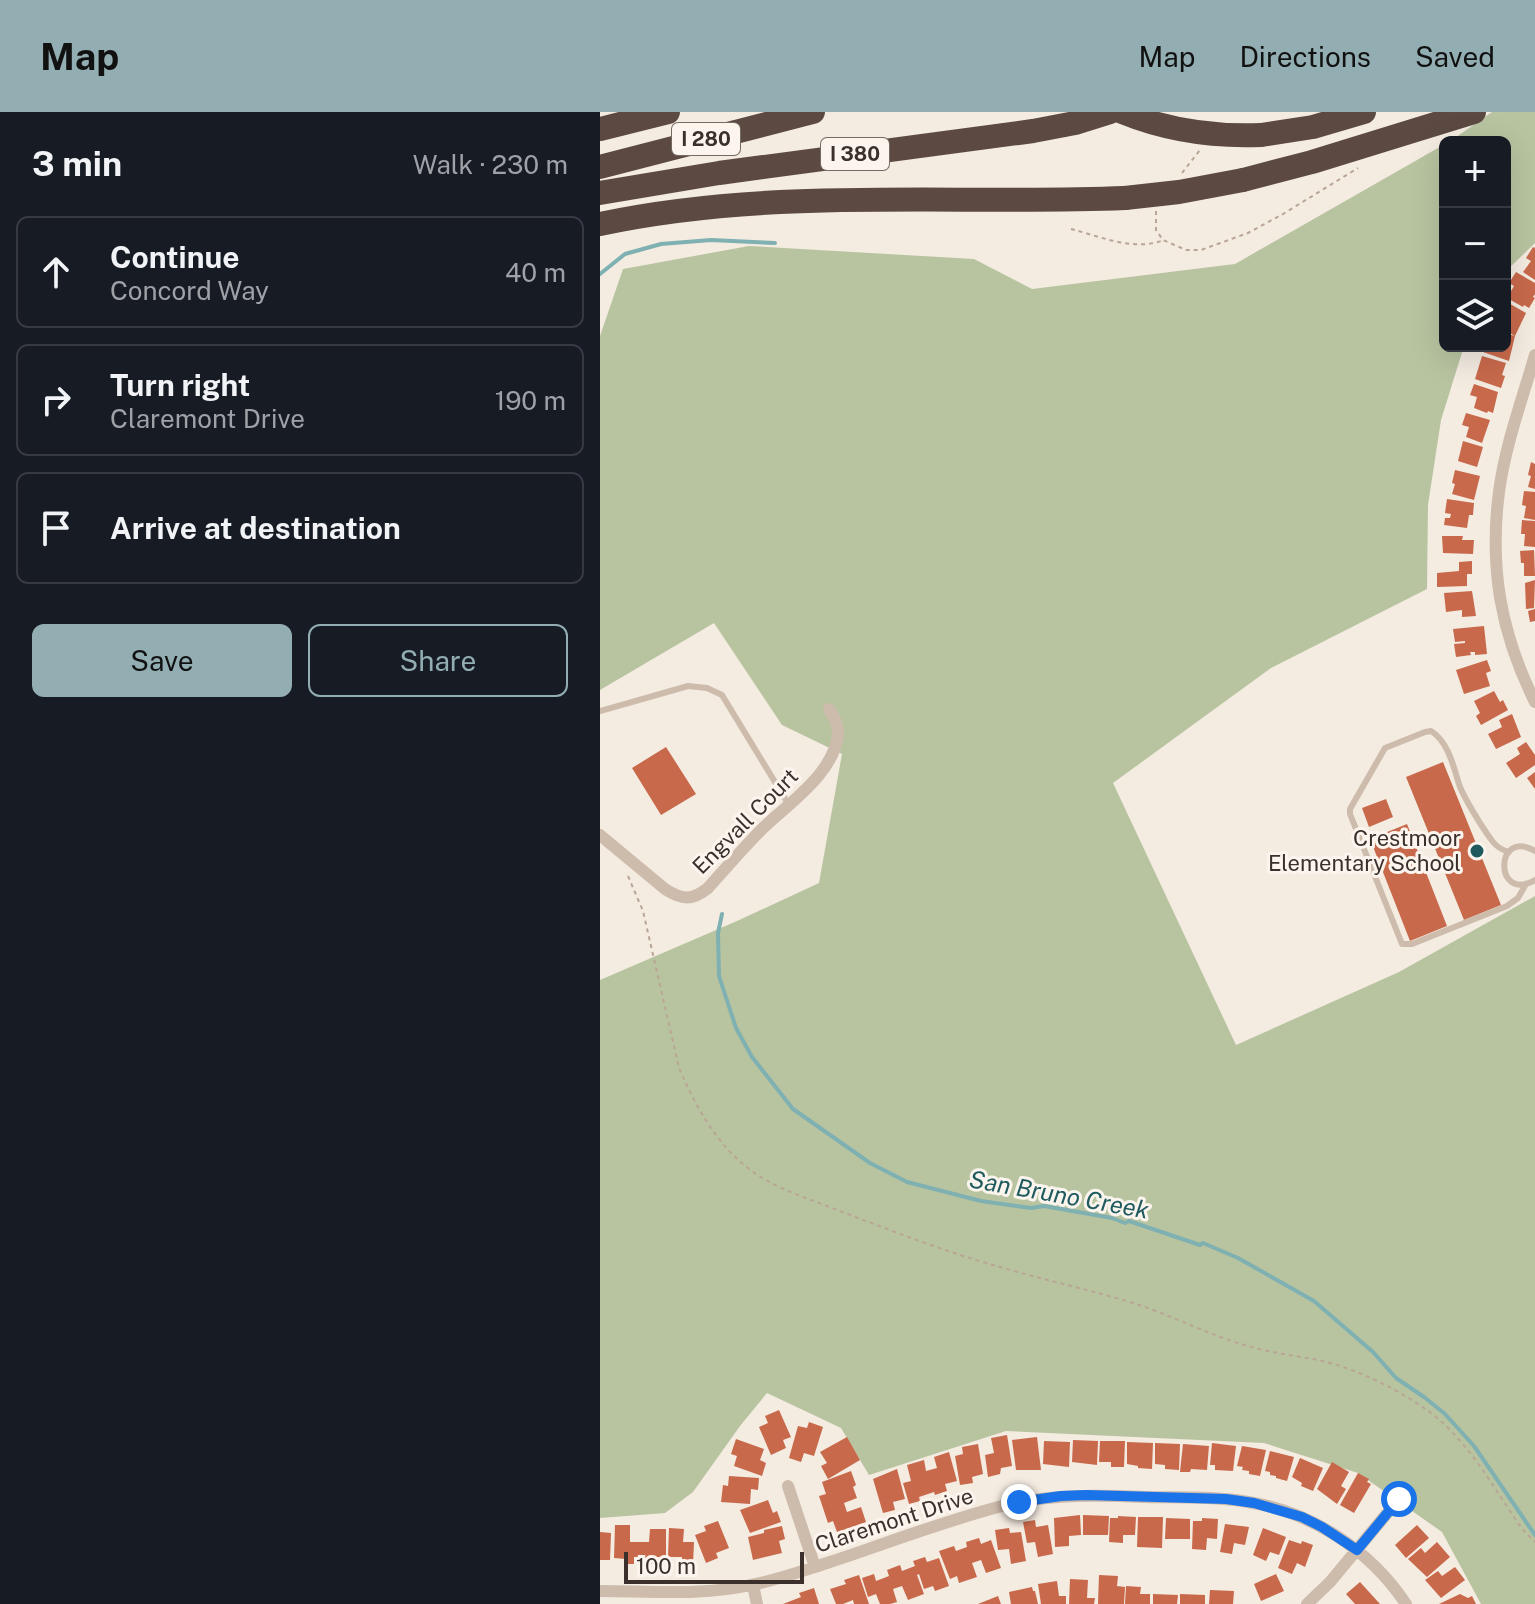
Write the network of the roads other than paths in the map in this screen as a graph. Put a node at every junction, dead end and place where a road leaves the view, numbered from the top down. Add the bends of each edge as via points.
1 (668, 112) edge
2 (813, 112) edge
3 (1110, 112) edge
4 (1122, 112) edge
5 (1364, 112) edge
6 (1474, 112) edge
7 (600, 129) edge
8 (600, 167) edge
9 (600, 193) edge
10 (929, 200) junction
11 (600, 224) edge
12 (600, 239) edge
13 (1535, 355) edge
14 (1530, 388) edge
15 (1535, 702) edge
16 (829, 709) dead end
17 (600, 711) edge
18 (789, 805) junction
19 (600, 835) edge
20 (1535, 851) edge
21 (1509, 852) junction
22 (1535, 880) edge
23 (1526, 884) junction
24 (788, 1486) dead end
25 (1399, 1499) dead end
26 (1357, 1550) junction
27 (815, 1567) junction
28 (753, 1585) junction
29 (602, 1595) edge
30 (757, 1604) edge
31 (1307, 1604) edge
32 (1406, 1604) edge

1 - 7 highway, I 280
2 - 8 highway, I 280
3 - 9 highway, I 380 via 1033,131
4 - 5 highway, bridge via 1193,132 1232,136 1313,127
6 - 10 highway, bridge via 1304,164 1179,192 1125,198
10 - 11 highway via 753,203
10 - 12 highway via 683,217 624,228
13 - 14 street
14 - 15 street via 1504,463 1495,554 1511,648
16 - 18 street, Engvall Court via 836,721 836,742 818,775
17 - 18 lane via 688,686 722,695
18 - 19 street, Engvall Court via 708,888 687,898 665,889
20 - 21 lane via 1520,846
21 - 23 lane via 1505,874
21 - 23 lane via 1493,842 1461,789 1452,759 1431,731 1385,748 1350,809 1405,945 1511,904
22 - 23 lane
24 - 27 street
25 - 26 street
26 - 27 street, Claremont Drive via 1302,1517 1254,1503 1074,1495 1005,1505
26 - 31 street
26 - 32 street, Claremont Drive
27 - 28 street, Claremont Drive
28 - 29 street, Claremont Drive
28 - 30 street

